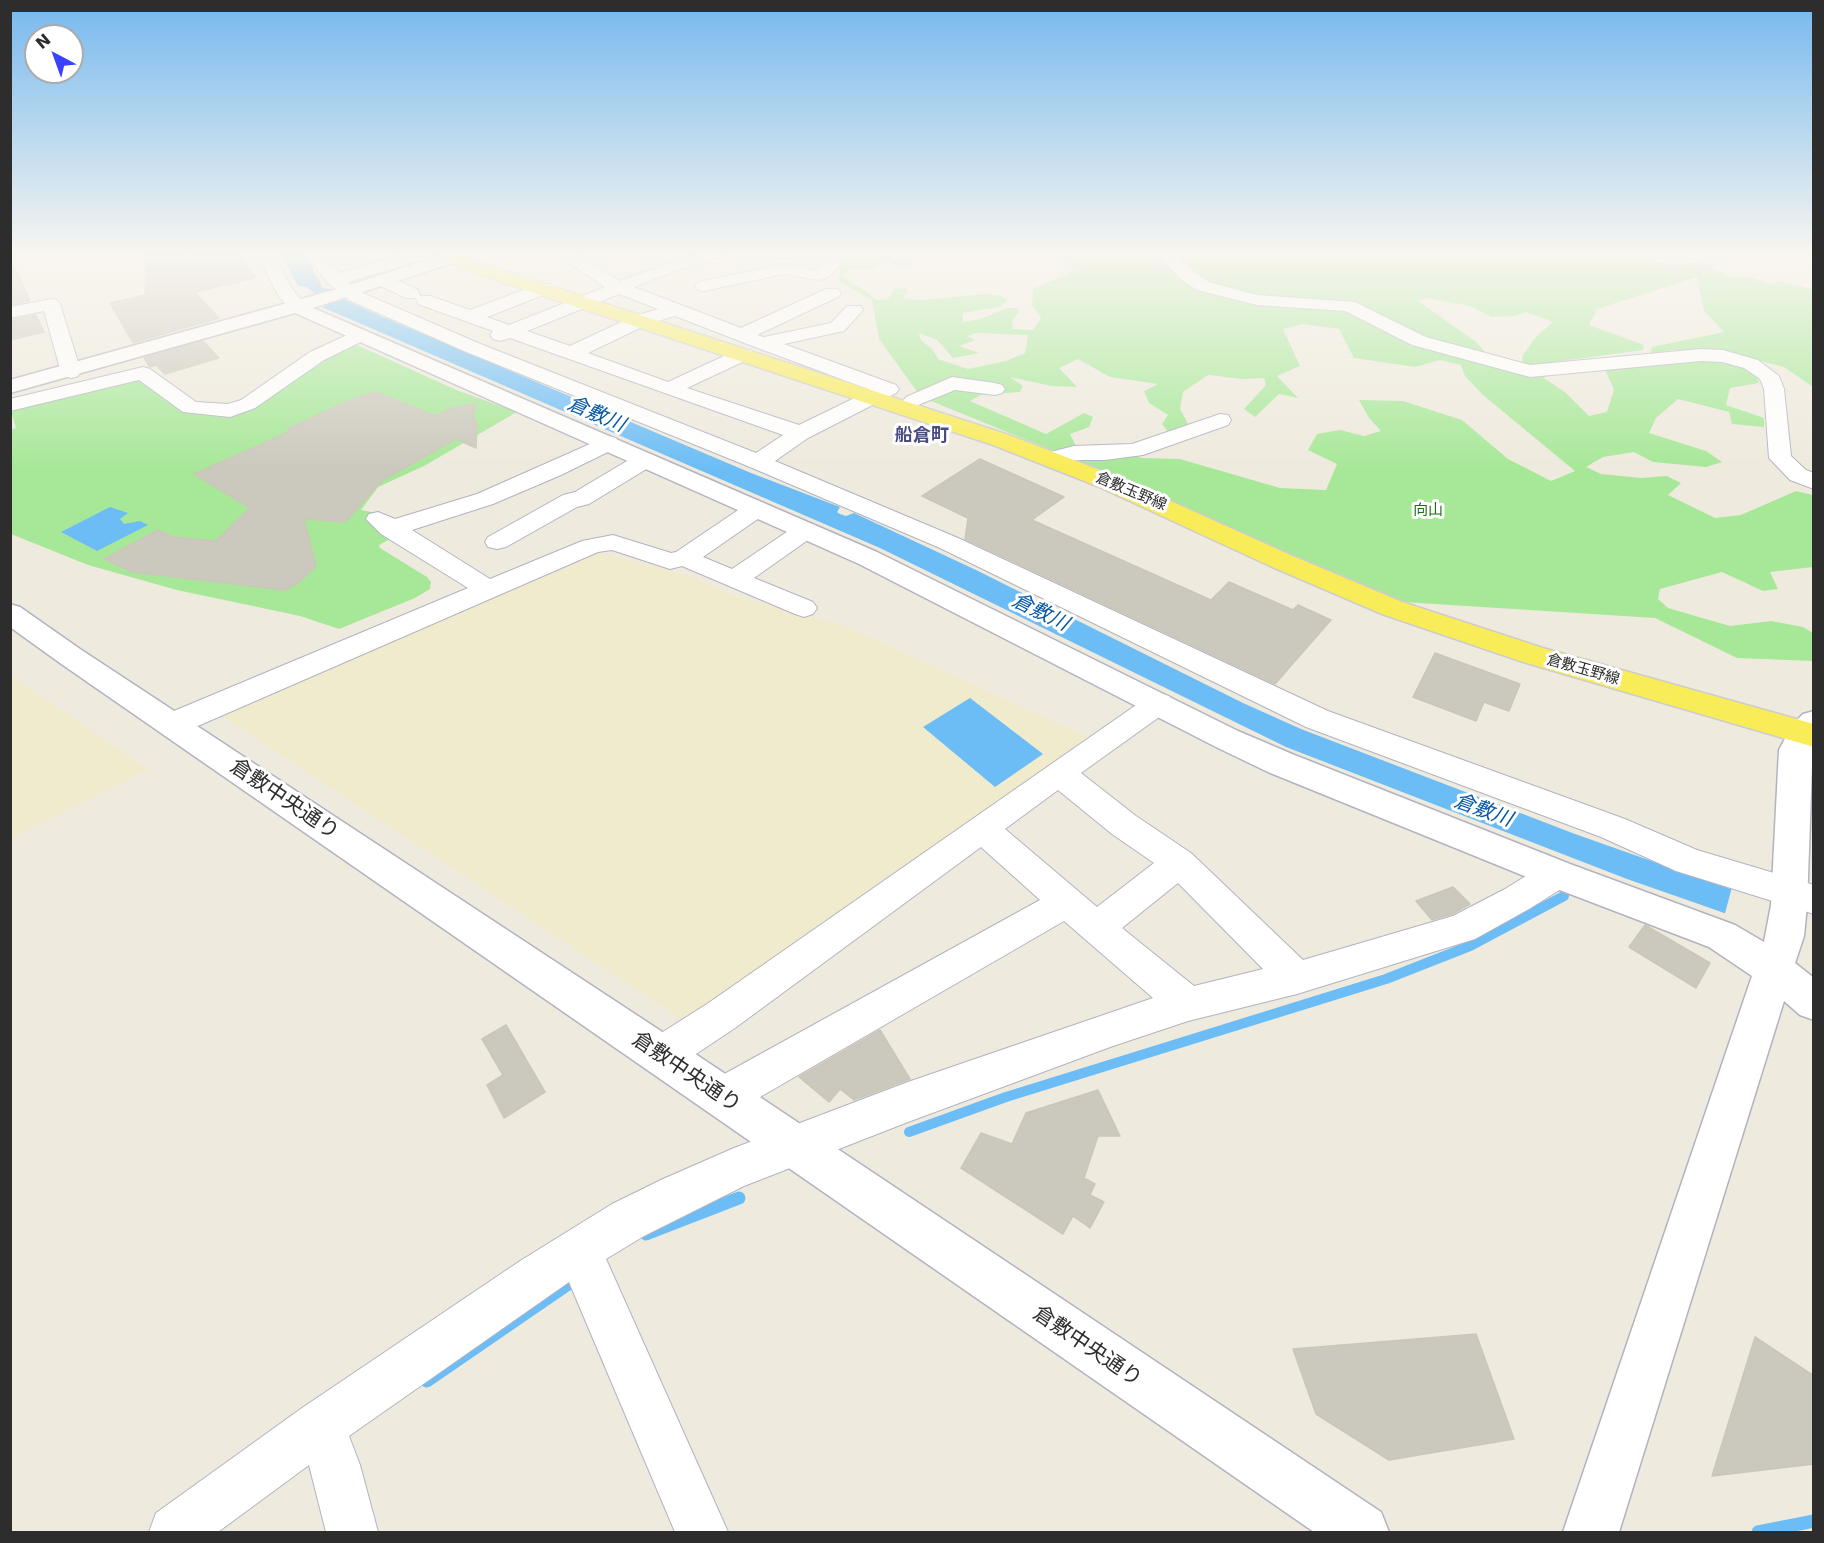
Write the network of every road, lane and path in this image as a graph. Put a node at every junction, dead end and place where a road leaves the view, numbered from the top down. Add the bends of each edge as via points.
1 (56, 325) edge
2 (232, 325) edge
3 (337, 325) edge
4 (423, 325) edge
5 (492, 325) edge
6 (523, 325) edge
7 (631, 325) edge
8 (664, 325) edge
9 (707, 325) edge
10 (780, 325) edge
11 (839, 325) edge
12 (1387, 325) edge
13 (509, 331) junction
14 (360, 335) junction
15 (749, 344) junction
16 (471, 347) junction
17 (570, 354) junction
18 (71, 372) junction
19 (10, 387) edge
20 (669, 389) junction
21 (995, 389) dead end
22 (881, 393) junction
23 (693, 396) junction
24 (10, 405) edge
25 (914, 406) junction
26 (1220, 420) dead end
27 (652, 421) junction
28 (800, 433) junction
29 (608, 443) junction
30 (1051, 459) junction
31 (645, 460) junction
32 (758, 462) junction
33 (1814, 482) edge
34 (756, 509) junction
35 (806, 530) junction
36 (497, 542) dead end
37 (684, 558) junction
38 (735, 579) junction
39 (489, 589) junction
40 (804, 608) dead end
41 (10, 613) edge
42 (1159, 703) junction
43 (173, 724) junction
44 (1810, 730) edge
45 (1059, 773) junction
46 (981, 828) junction
47 (1179, 863) junction
48 (1557, 874) junction
49 (1067, 903) junction
50 (1790, 921) edge
51 (1096, 928) junction
52 (1297, 978) junction
53 (1814, 1002) edge
54 (1188, 1004) junction
55 (661, 1055) junction
56 (722, 1097) junction
57 (794, 1147) junction
58 (584, 1264) junction
59 (326, 1442) junction
60 (175, 1533) edge
61 (352, 1533) edge
62 (702, 1533) edge
63 (1361, 1533) edge
64 (1591, 1533) edge

1 - 18 street
2 - 18 street
3 - 14 street
4 - 16 street
5 - 13 street
6 - 13 street
7 - 17 street
8 - 15 main road, 倉敷玉野線
9 - 15 street
10 - 15 street
11 - 15 street
12 - 33 street via 1450,351 1530,371 1701,355 1751,364 1769,376 1774,389 1780,458 1798,475
13 - 16 street
13 - 17 street
14 - 24 street via 317,356 248,404 230,411 190,408 143,373
14 - 29 street
15 - 20 street
15 - 22 main road, 倉敷玉野線
16 - 27 street
17 - 20 street
18 - 19 street
20 - 23 street
21 - 25 street via 952,383
22 - 25 main road, 倉敷玉野線
22 - 28 street
23 - 27 street
23 - 28 street
25 - 30 main road, 倉敷玉野線
26 - 30 street via 1135,450 1074,453
27 - 32 street
28 - 32 street
29 - 31 street
29 - 39 street via 484,499 382,523
30 - 44 main road, 倉敷玉野線 via 1392,608 1533,656
31 - 34 street
31 - 36 street
32 - 50 street via 949,543 1317,719 1613,828 1688,861
34 - 35 street
34 - 37 street
35 - 38 street
35 - 42 street
37 - 38 street
37 - 39 street via 670,561 613,542 591,546
38 - 40 street
39 - 43 street
41 - 43 street, 倉敷中央通り
42 - 45 street
42 - 48 street via 1280,763
43 - 55 street, 倉敷中央通り
44 - 50 street via 1795,750
45 - 46 street
45 - 47 street
46 - 49 street
46 - 55 street
47 - 51 street
47 - 52 street
48 - 50 street via 1699,926 1741,948
48 - 52 street via 1462,928
49 - 51 street
49 - 56 street
50 - 53 street
50 - 64 street
51 - 54 street
52 - 54 street
54 - 57 street via 908,1102
55 - 56 street, 倉敷中央通り
56 - 57 street, 倉敷中央通り
57 - 58 street via 678,1194
57 - 63 street, 倉敷中央通り
58 - 59 street
58 - 62 street
59 - 60 street
59 - 61 street

